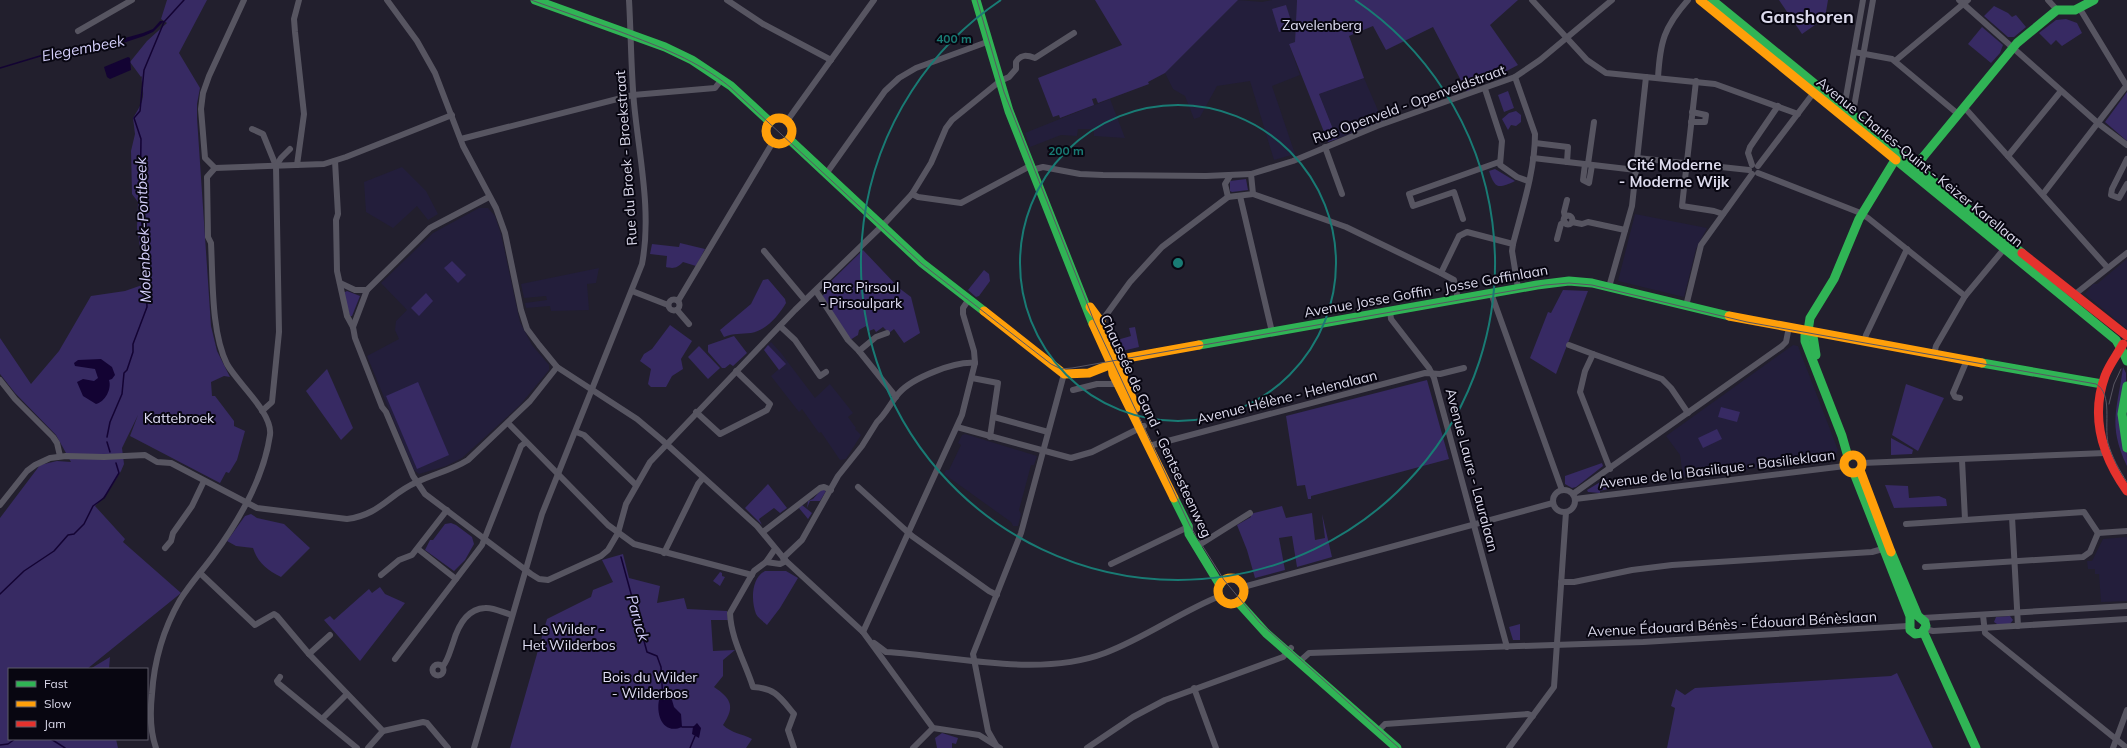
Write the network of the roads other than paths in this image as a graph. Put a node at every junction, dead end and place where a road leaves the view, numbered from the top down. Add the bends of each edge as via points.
1 (132, 0) edge
2 (244, 0) edge
3 (299, 0) edge
4 (387, 0) edge
5 (535, 0) edge
6 (629, 0) edge
7 (727, 0) edge
8 (874, 0) edge
9 (976, 0) edge
10 (1532, 0) edge
11 (1612, 0) edge
12 (1688, 0) edge
13 (1700, 0) edge
14 (1712, 0) edge
15 (1863, 0) edge
16 (1872, 0) edge
17 (2048, 0) edge
18 (2094, 0) edge
19 (1963, 1) edge
20 (2080, 9) junction
21 (2057, 10) junction
22 (78, 31) dead end
23 (1074, 33) dead end
24 (631, 35) junction
25 (1567, 38) junction
26 (987, 42) junction
27 (2013, 48) junction
28 (1854, 52) junction
29 (1863, 54) junction
30 (831, 60) junction
31 (1895, 61) junction
32 (1516, 77) junction
33 (1646, 77) junction
34 (1658, 78) junction
35 (722, 79) junction
36 (1696, 81) junction
37 (999, 82) junction
38 (2127, 85) edge
39 (1485, 89) junction
40 (1816, 90) junction
41 (2061, 91) junction
42 (633, 95) junction
43 (1778, 106) junction
44 (1840, 109) junction
45 (1961, 110) junction
46 (1692, 112) junction
47 (1798, 114) junction
48 (452, 115) junction
49 (1849, 116) junction
50 (787, 120) junction
51 (770, 122) junction
52 (1594, 122) dead end
53 (1691, 122) junction
54 (2099, 124) junction
55 (252, 129) dead end
56 (461, 139) junction
57 (789, 139) junction
58 (773, 142) junction
59 (1535, 143) junction
60 (2127, 146) edge
61 (1325, 147) junction
62 (290, 149) dead end
63 (2008, 156) junction
64 (1533, 158) junction
65 (1637, 158) junction
66 (2127, 159) edge
67 (1895, 160) junction
68 (335, 161) junction
69 (1499, 162) junction
70 (1567, 162) junction
71 (1588, 164) junction
72 (1686, 164) junction
73 (297, 165) junction
74 (276, 166) junction
75 (1916, 166) junction
76 (215, 168) junction
77 (1031, 168) junction
78 (1636, 170) junction
79 (1754, 170) junction
80 (826, 174) junction
81 (1251, 174) junction
82 (1230, 176) junction
83 (1914, 176) junction
84 (1528, 181) junction
85 (2127, 184) edge
86 (912, 194) junction
87 (1253, 194) junction
88 (1342, 194) dead end
89 (2043, 194) junction
90 (1240, 196) junction
91 (489, 197) junction
92 (1228, 197) junction
93 (1567, 200) dead end
94 (1723, 214) junction
95 (1862, 214) junction
96 (1463, 219) dead end
97 (1565, 220) junction
98 (882, 226) junction
99 (1625, 230) junction
100 (1557, 239) dead end
101 (1513, 244) junction
102 (1907, 249) junction
103 (2004, 249) junction
104 (764, 250) dead end
105 (2127, 253) edge
106 (2107, 267) junction
107 (1441, 273) junction
108 (1075, 276) junction
109 (340, 283) junction
110 (1609, 287) junction
111 (1518, 288) junction
112 (367, 290) junction
113 (632, 291) junction
114 (816, 291) junction
115 (1491, 293) junction
116 (2074, 295) junction
117 (1965, 296) junction
118 (969, 299) junction
119 (1458, 299) junction
120 (805, 300) junction
121 (678, 301) junction
122 (668, 305) junction
123 (1686, 306) junction
124 (677, 310) junction
125 (1390, 311) junction
126 (1728, 317) junction
127 (1101, 322) junction
128 (689, 324) dead end
129 (780, 326) junction
130 (353, 327) junction
131 (1272, 332) junction
132 (1788, 332) junction
133 (887, 333) dead end
134 (1811, 334) junction
135 (2127, 338) edge
136 (1864, 342) junction
137 (1569, 345) dead end
138 (859, 351) junction
139 (1593, 354) junction
140 (1934, 354) junction
141 (2125, 355) edge
142 (1967, 360) junction
143 (975, 363) junction
144 (1115, 364) junction
145 (558, 367) junction
146 (1464, 368) dead end
147 (736, 371) junction
148 (1064, 374) junction
149 (1433, 374) junction
150 (821, 376) dead end
151 (972, 378) junction
152 (0, 380) edge
153 (1118, 384) junction
154 (2102, 384) junction
155 (2127, 386) edge
156 (592, 389) junction
157 (1073, 390) dead end
158 (896, 397) junction
159 (1960, 398) dead end
160 (262, 411) junction
161 (696, 412) junction
162 (1688, 412) junction
163 (994, 417) junction
164 (508, 423) junction
165 (957, 427) junction
166 (1142, 427) junction
167 (576, 432) junction
168 (1048, 432) junction
169 (990, 437) junction
170 (526, 442) junction
171 (666, 444) junction
172 (1151, 445) junction
173 (2127, 448) edge
174 (1043, 451) junction
175 (2105, 454) junction
176 (60, 456) junction
177 (1851, 456) junction
178 (1962, 460) junction
179 (1845, 466) junction
180 (1610, 469) junction
181 (1859, 469) junction
182 (558, 475) junction
183 (703, 478) junction
184 (204, 481) junction
185 (416, 482) junction
186 (636, 484) junction
187 (1586, 485) junction
188 (858, 487) dead end
189 (832, 490) junction
190 (1562, 490) junction
191 (2127, 491) edge
192 (1591, 496) junction
193 (1574, 497) junction
194 (247, 503) junction
195 (1553, 503) junction
196 (0, 505) edge
197 (447, 510) junction
198 (1566, 512) junction
199 (1250, 513) dead end
200 (2012, 517) junction
201 (1965, 519) junction
202 (1906, 524) dead end
203 (1474, 525) junction
204 (1190, 527) junction
205 (2127, 531) edge
206 (763, 532) junction
207 (618, 533) junction
208 (909, 533) junction
209 (2098, 533) junction
210 (484, 539) junction
211 (1198, 546) junction
212 (165, 548) dead end
213 (1887, 548) junction
214 (418, 549) junction
215 (775, 549) junction
216 (664, 553) junction
217 (785, 559) junction
218 (2015, 561) junction
219 (766, 562) junction
220 (1111, 564) dead end
221 (1925, 567) dead end
222 (525, 570) junction
223 (200, 573) junction
224 (381, 575) dead end
225 (752, 575) junction
226 (456, 578) junction
227 (1561, 582) junction
228 (1222, 583) junction
229 (1243, 588) junction
230 (997, 594) junction
231 (1220, 596) junction
232 (1240, 600) junction
233 (2127, 606) edge
234 (2018, 613) junction
235 (512, 615) junction
236 (1983, 615) junction
237 (2127, 619) edge
238 (1915, 620) junction
239 (2018, 626) junction
240 (1984, 628) junction
241 (1922, 631) junction
242 (863, 632) junction
243 (330, 635) dead end
244 (870, 640) junction
245 (1557, 646) junction
246 (1507, 647) junction
247 (1289, 650) junction
248 (886, 652) junction
249 (309, 654) junction
250 (881, 658) junction
251 (395, 659) dead end
252 (1300, 661) junction
253 (973, 662) junction
254 (443, 666) dead end
255 (280, 678) dead end
256 (1194, 688) junction
257 (347, 694) junction
258 (2127, 710) edge
259 (1533, 716) junction
260 (322, 719) junction
261 (933, 728) junction
262 (383, 731) junction
263 (988, 731) junction
264 (1378, 731) junction
265 (981, 736) junction
266 (2116, 740) junction
267 (998, 746) edge
268 (156, 748) edge
269 (357, 748) edge
270 (368, 748) edge
271 (448, 748) edge
272 (474, 748) edge
273 (794, 748) edge
274 (913, 748) edge
275 (1087, 748) edge
276 (1216, 748) edge
277 (1397, 748) edge
278 (1509, 748) edge
279 (1971, 748) edge
280 (1976, 748) edge
281 (2113, 748) edge
282 (2127, 748) edge

1 - 22 street
2 - 76 street via 209,76 202,101 205,158
3 - 73 street via 294,19 304,114
4 - 48 street via 421,47
5 - 24 main road
6 - 24 street, Rue du Broek - Broekstraat
7 - 30 street via 763,24
8 - 30 street
9 - 26 main road, Chaussée de Gand - Gentsesteenweg
10 - 25 street
11 - 25 street, Rue Openveld - Openveldstraat
12 - 34 street via 1665,31 1660,50
13 - 40 main road, Avenue Charles-Quint - Keizer Karellaan
14 - 40 main road, Avenue Charles-Quint - Keizer Karellaan
15 - 28 street
16 - 29 street
17 - 21 street
18 - 20 main road
19 - 27 street
19 - 31 street
20 - 21 main road
20 - 38 street
21 - 27 main road
23 - 37 street via 1035,58 1022,56 1009,77
24 - 35 main road via 677,52
24 - 42 street, Rue du Broek - Broekstraat
25 - 32 street, Rue Openveld - Openveldstraat
25 - 33 street via 1587,60 1606,73
26 - 37 main road, Chaussée de Gand - Gentsesteenweg
26 - 80 street via 916,68 899,78 885,91
27 - 41 street
27 - 45 main road
28 - 29 street
28 - 44 street via 1846,97
29 - 31 street
29 - 49 street
30 - 50 street
31 - 45 street
32 - 39 street, Rue Openveld - Openveldstraat
32 - 59 street via 1535,134
33 - 34 street
33 - 65 street
34 - 36 street
35 - 42 street via 715,88
35 - 51 main road
36 - 43 street via 1715,84
36 - 46 street
37 - 77 main road, Chaussée de Gand - Gentsesteenweg
37 - 86 street via 952,120 931,164
38 - 54 street
39 - 61 street, Rue Openveld - Openveldstraat
39 - 69 street via 1502,141
40 - 44 main road, Avenue Charles-Quint - Keizer Karellaan
40 - 47 street
41 - 54 street
41 - 63 street
42 - 56 street
42 - 113 street, Rue du Broek - Broekstraat via 646,236 642,264
43 - 47 street
43 - 79 street via 1748,153
44 - 49 main road, Avenue Charles-Quint - Keizer Karellaan
45 - 63 street
45 - 75 main road
46 - 53 street
46 - 53 street via 1706,115 1705,122
47 - 79 street
48 - 56 street
48 - 68 street
49 - 67 main road, Avenue Charles-Quint - Keizer Karellaan
49 - 75 main road, Avenue Charles-Quint - Keizer Karellaan
50 - 51 main road via 779,118
50 - 57 main road via 792,130
51 - 58 main road via 766,131 767,137
52 - 71 street
53 - 72 street
54 - 60 street
54 - 89 street
55 - 74 street via 263,134
56 - 91 street
57 - 58 main road via 779,144
57 - 80 main road
58 - 121 street
59 - 64 street
59 - 70 street via 1568,147
61 - 81 street, Rue Openveld - Openveldstraat via 1293,161
61 - 88 street
62 - 74 street
63 - 89 street
64 - 70 street
64 - 84 street
65 - 72 street
65 - 78 street
66 - 85 street via 2111,195 2119,198
67 - 75 main road
67 - 83 main road, Avenue Charles-Quint - Keizer Karellaan
67 - 95 main road
68 - 73 street
68 - 109 street via 338,214 337,271
69 - 84 street via 1503,168
69 - 96 street via 1409,194 1413,206 1454,192
70 - 71 street
71 - 78 street
72 - 79 street
72 - 94 street via 1682,206
73 - 74 street
74 - 76 street
74 - 160 street via 278,356 272,402
75 - 83 main road
75 - 116 main road, Avenue Charles-Quint - Keizer Karellaan
76 - 160 street via 207,177 214,317 227,365
77 - 82 street, Rue Openveld - Openveldstraat via 1043,167 1080,174 1103,175
77 - 86 street via 961,204
77 - 108 main road, Chaussée de Gand - Gentsesteenweg
78 - 99 street via 1632,206
79 - 94 street
79 - 95 street
80 - 98 main road
81 - 82 street, Rue Openveld - Openveldstraat
81 - 87 street
82 - 92 street via 1225,184
83 - 103 main road, Avenue Charles-Quint - Keizer Karellaan
84 - 101 street
86 - 98 street
87 - 90 street
87 - 107 street via 1346,227
89 - 106 street
90 - 92 street
90 - 131 street
91 - 112 street via 430,228
91 - 145 street via 505,233 524,322 535,341
92 - 127 street via 1162,247 1130,282
93 - 97 street
94 - 123 street via 1702,244
95 - 102 street
95 - 134 main road via 1834,279 1810,318
97 - 99 street via 1571,216 1572,222 1588,222
97 - 100 street via 1561,224
98 - 114 street
98 - 118 main road via 922,263
99 - 110 street
101 - 107 street via 1463,233
101 - 111 street
102 - 117 street
102 - 136 street
103 - 117 street
103 - 141 main road, Avenue Charles-Quint - Keizer Karellaan via 2116,340
104 - 120 street
105 - 106 street
106 - 116 street
107 - 119 street via 1454,280
108 - 127 main road, Chaussée de Gand - Gentsesteenweg via 1094,314
108 - 144 main road, Chaussée de Gand - Gentsesteenweg via 1085,307
109 - 112 street via 355,290
109 - 130 street via 343,303
110 - 111 main road, Avenue Josse Goffin - Josse Goffinlaan via 1569,282
110 - 123 main road, Avenue Josse Goffin - Josse Goffinlaan
111 - 115 main road, Avenue Josse Goffin - Josse Goffinlaan
112 - 130 street
113 - 122 street
113 - 156 street, Rue du Broek - Broekstraat
114 - 120 street
114 - 138 street via 848,340
115 - 119 main road, Avenue Josse Goffin - Josse Goffinlaan
115 - 190 street
116 - 135 main road, Avenue Charles-Quint - Keizer Karellaan
117 - 140 street via 1936,346
118 - 143 street via 963,314
118 - 148 main road
119 - 125 main road, Avenue Josse Goffin - Josse Goffinlaan
120 - 129 street
121 - 122 street via 673,300
121 - 124 street via 680,307
122 - 124 street via 672,310
123 - 126 main road, Avenue Josse Goffin - Josse Goffinlaan
124 - 128 street
125 - 131 main road, Avenue Josse Goffin - Josse Goffinlaan
125 - 149 street, Avenue Laure - Lauralaan via 1391,319
126 - 132 main road, Avenue Josse Goffin - Josse Goffinlaan via 1738,322
126 - 134 main road, Avenue Josse Goffin - Josse Goffinlaan
127 - 144 main road, Chaussée de Gand - Gentsesteenweg
129 - 147 street
129 - 150 street via 796,340
130 - 185 street via 372,381
131 - 144 main road, Avenue Josse Goffin - Josse Goffinlaan via 1127,358
132 - 134 main road, Avenue Josse Goffin - Josse Goffinlaan
132 - 162 street via 1786,342 1782,346
133 - 138 street via 876,337
134 - 136 main road
134 - 177 main road via 1805,341
135 - 141 main road, Avenue Charles-Quint - Keizer Karellaan
136 - 140 main road
137 - 139 street
138 - 158 street
139 - 162 street via 1662,380
139 - 180 street via 1585,371 1580,392
140 - 142 main road
141 - 154 main road via 2111,362
142 - 154 main road
142 - 159 street via 1953,393 1955,397
143 - 151 street
143 - 158 street via 960,363 908,384
144 - 148 main road, Avenue Josse Goffin - Josse Goffinlaan via 1100,371
144 - 153 main road, Chaussée de Gand - Gentsesteenweg
144 - 166 main road, Chaussée de Gand - Gentsesteenweg
145 - 156 street
145 - 164 street
146 - 149 street, Avenue Hélène - Helenalaan
147 - 161 street
147 - 161 street via 770,404 768,410 720,434
148 - 168 street
149 - 172 street, Avenue Hélène - Helenalaan via 1425,373
149 - 203 street, Avenue Laure - Lauralaan
151 - 163 street via 998,383
151 - 165 street
152 - 176 street via 14,400 53,437
153 - 157 street via 1097,384
153 - 166 main road, Chaussée de Gand - Gentsesteenweg
154 - 175 main road via 2099,422
155 - 173 main road via 2122,414
156 - 167 street, Rue du Broek - Broekstraat
156 - 171 street
158 - 189 street via 842,471
160 - 194 street via 270,426 270,434
161 - 171 street
162 - 180 street
163 - 168 street
163 - 169 street
164 - 170 street
164 - 185 street via 468,460
165 - 169 street
165 - 208 street
166 - 172 main road, Chaussée de Gand - Gentsesteenweg
166 - 174 street via 1089,453 1071,458
167 - 182 street, Rue du Broek - Broekstraat
167 - 186 street via 584,435
168 - 174 street
169 - 174 street
170 - 182 street
170 - 210 street via 521,446
171 - 183 street
171 - 186 street
172 - 204 main road, Chaussée de Gand - Gentsesteenweg
174 - 230 street via 1020,533
175 - 178 street
175 - 191 main road
176 - 184 street via 147,456 157,462 171,463
176 - 196 street via 44,460 27,471
177 - 179 main road
177 - 181 main road via 1859,458
178 - 181 street
178 - 201 street
179 - 181 main road via 1847,471
179 - 192 street, Avenue de la Basilique - Basilieklaan
180 - 187 street
181 - 213 main road
182 - 207 street
182 - 222 street, Rue du Broek - Broekstraat via 542,514
183 - 206 street
183 - 216 street
184 - 194 street
184 - 212 street via 192,506
185 - 194 street via 373,512 347,519 257,508
185 - 197 street via 425,494
186 - 207 street via 626,504
187 - 192 street, Avenue de la Basilique - Basilieklaan via 1587,494
187 - 193 street
188 - 208 street
189 - 206 street via 820,488
189 - 217 street via 802,540
190 - 193 street via 1568,490
190 - 195 street via 1555,494
192 - 193 street, Avenue de la Basilique - Basilieklaan
193 - 198 street via 1573,508
194 - 223 street
195 - 198 street via 1559,511
195 - 203 street
197 - 210 street
197 - 214 street
198 - 227 street
199 - 211 street
200 - 201 street
200 - 209 street via 2084,512
200 - 218 street
201 - 202 street
203 - 229 street
203 - 246 street, Avenue Laure - Lauralaan
204 - 211 main road, Chaussée de Gand - Gentsesteenweg via 1189,534
204 - 220 street
205 - 209 street
206 - 215 street
207 - 216 street via 641,547
207 - 222 street via 608,550 601,556 548,580 539,579
208 - 230 street via 989,591
208 - 242 street
209 - 218 street via 2090,552 2083,557
210 - 222 street
210 - 226 street via 468,565
211 - 228 main road, Chaussée de Gand - Gentsesteenweg
213 - 227 street via 1872,552 1672,565
213 - 238 main road
214 - 224 street
214 - 226 street
215 - 217 street
215 - 219 street
216 - 225 street
217 - 219 street via 780,564
217 - 242 street
218 - 221 street
218 - 234 street
219 - 225 street
222 - 235 street, Rue du Broek - Broekstraat
223 - 249 street via 256,625 274,614
223 - 268 street via 180,600 158,655 151,706 151,729
225 - 273 street via 730,613 732,634 753,686 768,688 782,699 794,714 788,730
226 - 251 street
227 - 245 street
228 - 229 main road via 1234,579 1241,583
228 - 231 main road
229 - 232 main road
230 - 253 street via 973,654
231 - 232 main road via 1227,603
231 - 253 street via 1106,653 1084,660 1051,664
232 - 247 main road via 1258,625
233 - 234 street, Avenue Édouard Bénès - Édouard Bénèslaan
234 - 236 street, Avenue Édouard Bénès - Édouard Bénèslaan
234 - 239 street
235 - 254 street via 486,608 476,610 464,619 457,629 447,662
235 - 272 street, Rue du Broek - Broekstraat
236 - 238 street, Avenue Édouard Bénès - Édouard Bénèslaan
236 - 240 street
237 - 239 street
238 - 241 main road via 1926,624
238 - 241 main road via 1911,631
238 - 245 street, Avenue Édouard Bénès - Édouard Bénèslaan
239 - 240 street
240 - 241 street
240 - 266 street via 1988,636
241 - 279 main road
241 - 280 main road
242 - 244 street
243 - 249 street
244 - 248 street
244 - 250 street
245 - 246 street, Avenue Édouard Bénès - Édouard Bénèslaan
245 - 259 street via 1554,687
246 - 252 street, Avenue Édouard Bénès - Édouard Bénèslaan via 1309,653
247 - 252 main road
247 - 256 street via 1283,657
248 - 250 street
248 - 253 street
249 - 257 street
250 - 261 street
252 - 264 main road
253 - 263 street
255 - 260 street via 278,684
256 - 275 street via 1133,717
256 - 276 street
257 - 260 street
257 - 262 street
258 - 266 street
259 - 264 street via 1528,714 1384,724
259 - 278 street
260 - 269 street
261 - 265 street
261 - 274 street
262 - 270 street
262 - 271 street via 427,723
263 - 265 street
263 - 267 street
264 - 277 main road
265 - 267 street
266 - 281 street
266 - 282 street

